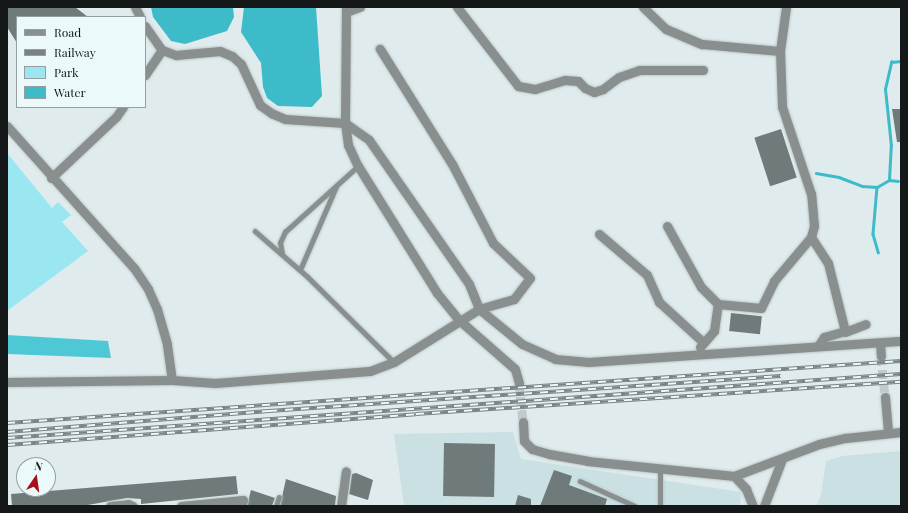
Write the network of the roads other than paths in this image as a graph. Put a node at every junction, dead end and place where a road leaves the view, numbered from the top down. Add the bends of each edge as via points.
1 (135, 7) edge
2 (360, 7) edge
3 (457, 7) edge
4 (643, 7) edge
5 (786, 7) edge
6 (346, 10) edge
7 (140, 16) edge
8 (146, 27) edge
9 (380, 49) dead end
10 (162, 50) junction
11 (780, 51) junction
12 (703, 70) dead end
13 (146, 74) edge
14 (122, 108) edge
15 (345, 122) junction
16 (7, 126) edge
17 (358, 166) junction
18 (51, 178) junction
19 (337, 185) junction
20 (667, 226) dead end
21 (255, 231) dead end
22 (599, 234) dead end
23 (811, 237) junction
24 (282, 254) junction
25 (300, 270) junction
26 (718, 304) junction
27 (479, 309) junction
28 (458, 320) junction
29 (866, 324) dead end
30 (845, 332) dead end
31 (901, 341) edge
32 (703, 342) junction
33 (880, 342) junction
34 (818, 346) junction
35 (696, 354) junction
36 (881, 356) tunnel mouth
37 (394, 362) junction
38 (172, 380) junction
39 (7, 382) edge
40 (519, 383) tunnel mouth
41 (884, 397) tunnel mouth
42 (523, 422) tunnel mouth
43 (901, 432) edge
44 (888, 433) junction
45 (782, 459) junction
46 (660, 468) junction
47 (346, 471) dead end
48 (734, 476) junction
49 (580, 481) dead end
50 (279, 497) dead end
51 (110, 506) edge
52 (133, 506) edge
53 (181, 506) edge
54 (241, 506) edge
55 (276, 506) edge
56 (341, 506) edge
57 (635, 506) edge
58 (660, 506) edge
59 (752, 506) edge
60 (764, 506) edge

1 - 7 street
2 - 6 street
3 - 12 street via 518,86 535,89 565,80 578,81 594,92 603,89 619,77 639,70
4 - 11 street via 666,29 702,44
5 - 11 street
6 - 15 street
8 - 10 street
9 - 27 street via 452,164 493,243 530,278 514,299
10 - 13 street
10 - 15 street via 176,55 209,50 226,53 241,64 260,105 271,113 285,119
11 - 23 street via 782,107 811,194 814,226
14 - 18 street via 116,117
15 - 17 street via 348,145
15 - 27 street via 370,140 469,284
16 - 18 street
17 - 19 lane
17 - 28 street via 437,293
18 - 38 street via 134,268 148,289 167,345
19 - 24 lane via 285,232 280,244
19 - 25 lane
20 - 26 street via 701,287
21 - 24 lane
22 - 32 street via 647,276 659,302
23 - 26 street via 774,281 761,308
23 - 34 street via 828,262 844,331 824,337
24 - 25 lane
25 - 37 lane
26 - 32 street via 714,331
27 - 28 street
27 - 35 street via 522,344 555,359 589,362
28 - 37 street
28 - 40 street via 510,365
29 - 30 street
31 - 33 street
32 - 35 street
33 - 34 street
33 - 36 street
34 - 35 street
37 - 38 street via 370,372 297,378 215,383
38 - 39 street
41 - 44 street
42 - 46 street via 524,442 549,454 588,461
43 - 44 street
44 - 45 street via 819,444
45 - 48 street
45 - 60 street
46 - 48 street
46 - 58 lane
47 - 56 street
48 - 59 street via 746,489
49 - 57 lane
50 - 55 lane
51 - 52 street
53 - 54 street via 243,500

